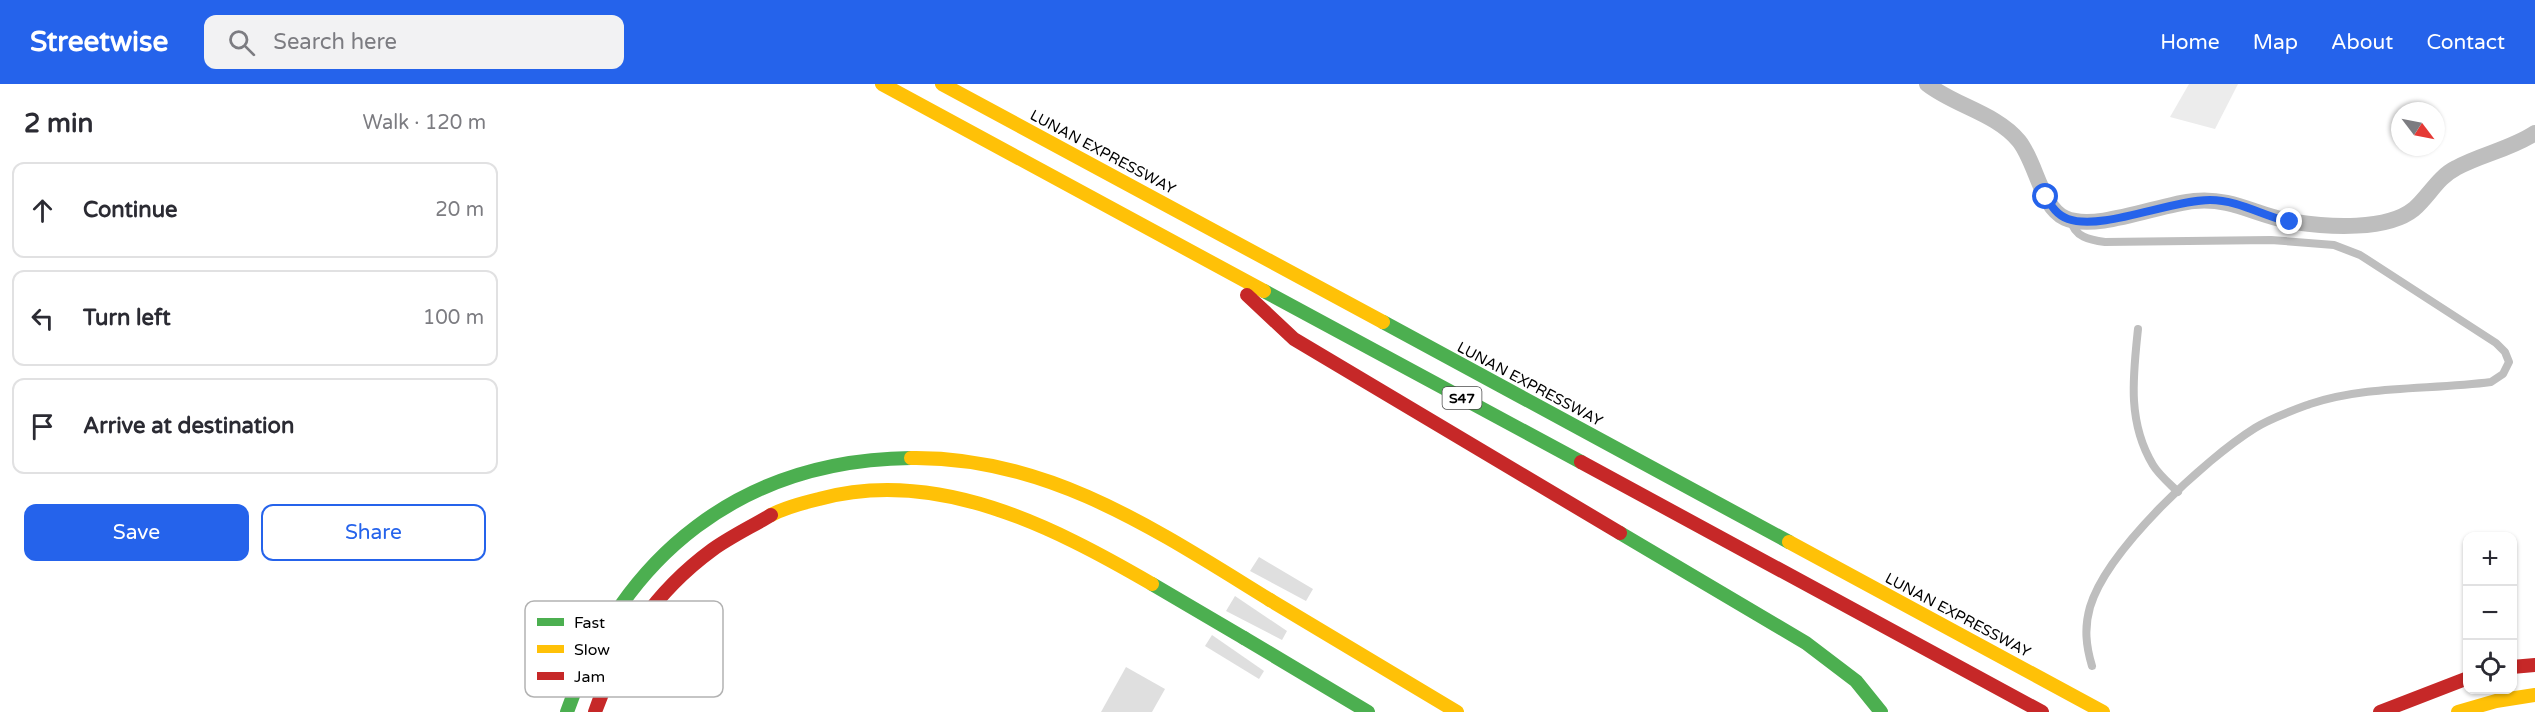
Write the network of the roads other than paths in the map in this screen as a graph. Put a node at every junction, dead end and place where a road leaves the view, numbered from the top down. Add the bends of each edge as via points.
1 (882, 84) edge
2 (942, 84) edge
3 (1927, 84) edge
4 (2535, 133) edge
5 (2071, 220) junction
6 (1216, 266) junction
7 (2138, 329) dead end
8 (2178, 492) junction
9 (623, 601) edge
10 (658, 601) edge
11 (2535, 665) edge
12 (2092, 666) dead end
13 (2517, 667) edge
14 (2463, 680) edge
15 (2535, 695) edge
16 (572, 697) edge
17 (600, 697) edge
18 (567, 712) edge
19 (595, 712) edge
20 (1368, 712) edge
21 (1457, 712) edge
22 (1881, 712) edge
23 (2042, 712) edge
24 (2103, 712) edge
25 (2380, 712) edge
26 (2458, 712) edge

1 - 6 main road, S47
2 - 24 main road, LUNAN EXPRESSWAY / S47
3 - 5 street via 2008,130 2028,154 2052,208
4 - 5 street via 2454,169 2408,213 2387,221 2309,224 2276,219 2234,203 2208,200 2100,220
5 - 8 lane via 2080,235 2105,242 2271,240 2347,249 2496,343 2507,357 2507,368 2491,382 2358,393 2310,404 2276,418 2227,448
6 - 22 main road via 1294,339 1806,644 1857,681
6 - 23 main road, S47
7 - 8 lane via 2132,392 2137,425 2153,466
8 - 12 lane via 2129,542 2095,594 2086,630
9 - 21 main road via 647,572 688,534 731,504 776,482 820,468 862,461 960,462 1042,478 1103,502
10 - 20 main road via 705,556 745,528 786,508 826,494 864,488 937,491 1004,510 1125,569
11 - 13 main road
14 - 25 main road
15 - 26 main road via 2496,700
16 - 18 main road
17 - 19 main road

